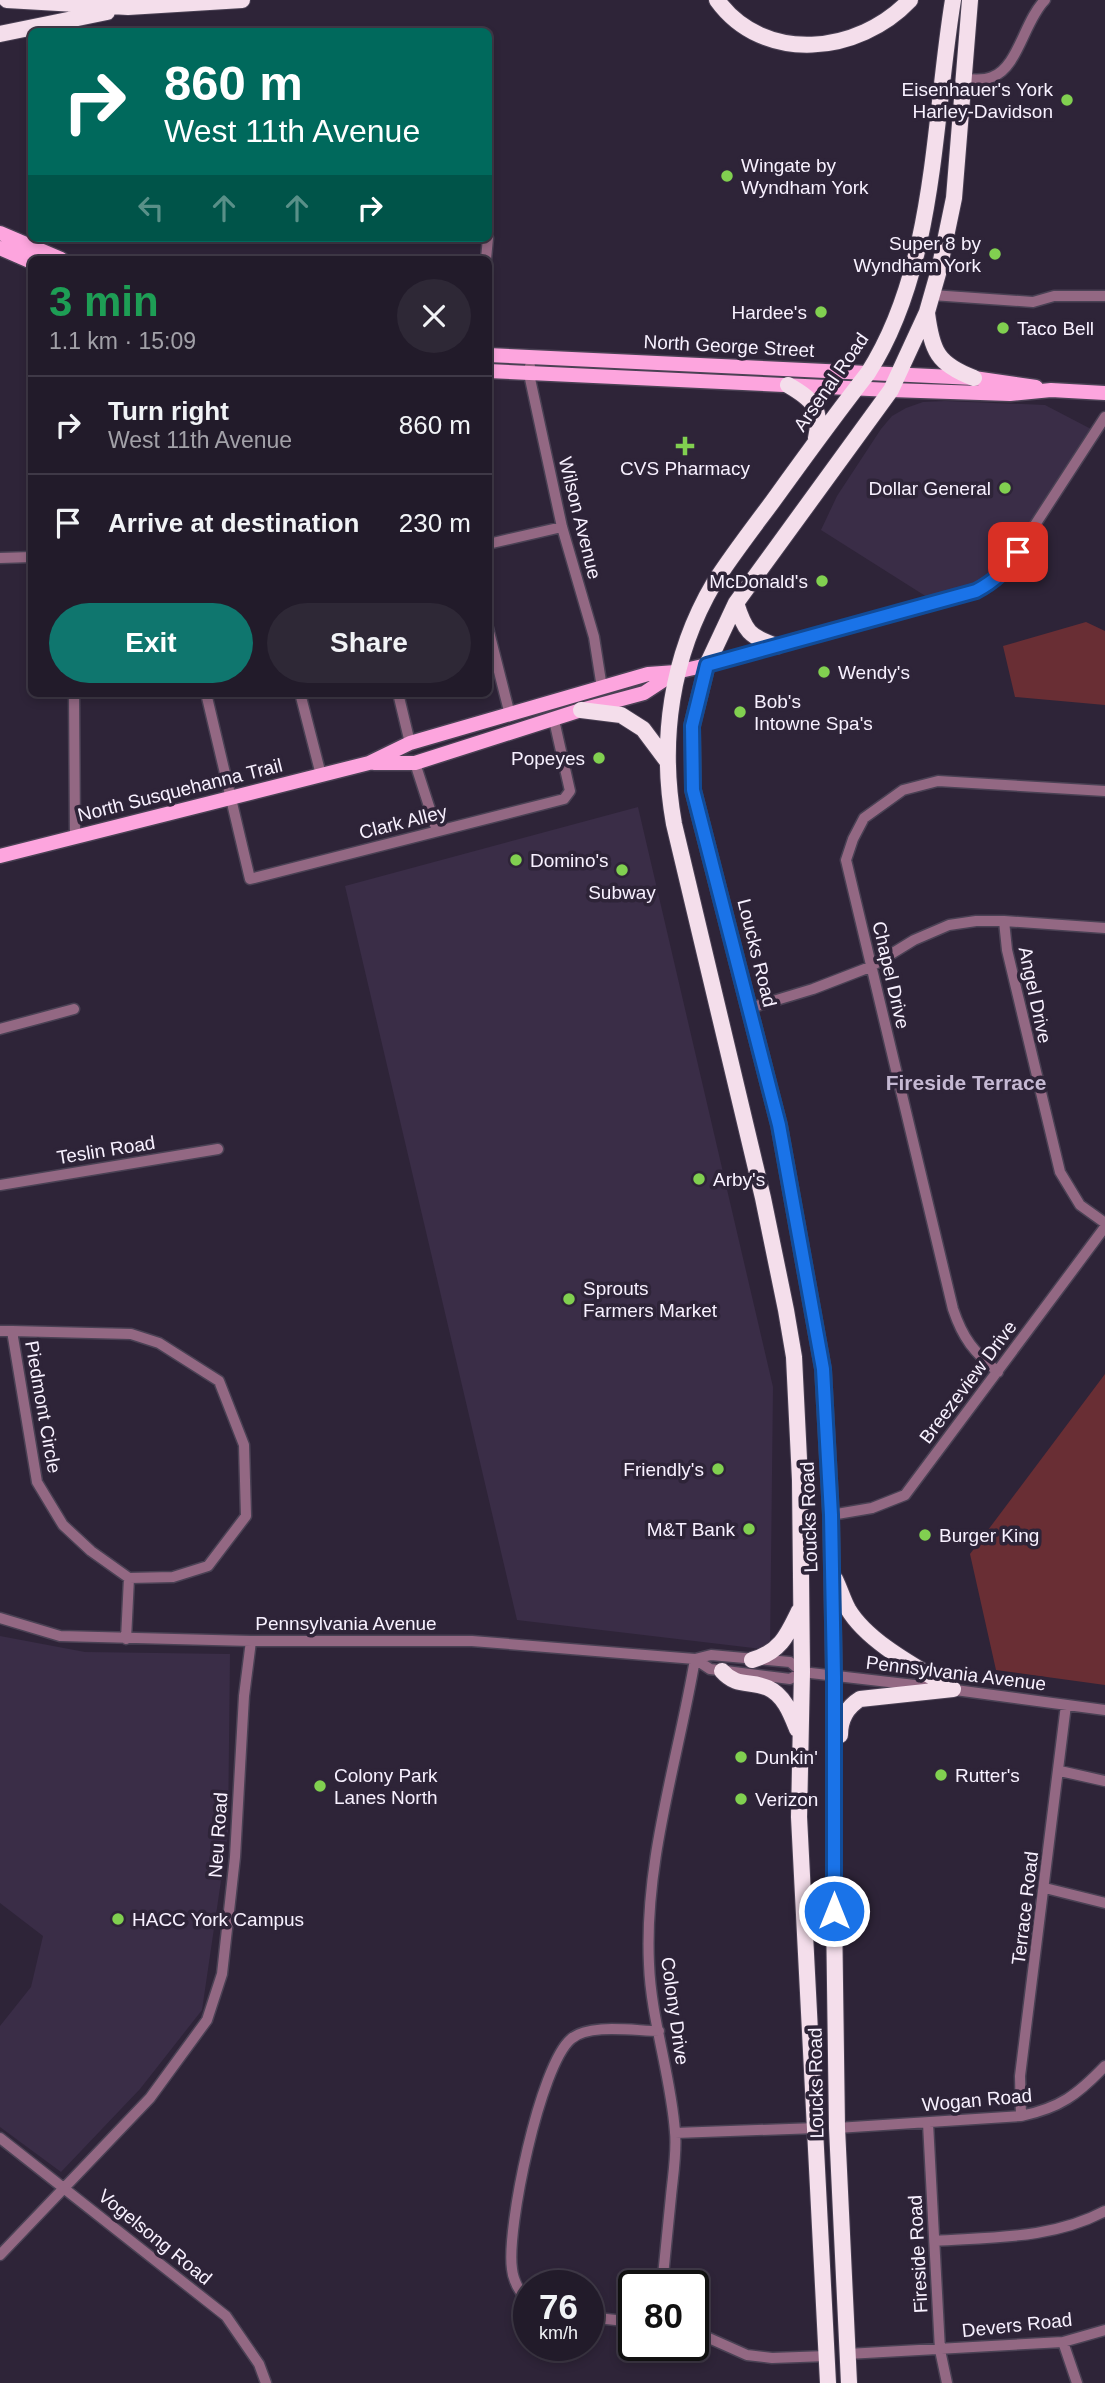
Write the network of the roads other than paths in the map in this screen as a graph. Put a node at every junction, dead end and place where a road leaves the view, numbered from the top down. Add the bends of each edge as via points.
1 (7, 0) edge
2 (242, 0) edge
3 (718, 0) edge
4 (910, 0) edge
5 (953, 0) edge
6 (1045, 0) edge
7 (971, 3) edge
8 (128, 7) junction
9 (28, 28) edge
10 (28, 28) edge
11 (0, 34) edge
12 (964, 79) junction
13 (0, 233) edge
14 (0, 248) edge
15 (54, 256) edge
16 (28, 260) edge
17 (932, 295) junction
18 (1105, 296) edge
19 (927, 312) junction
20 (492, 355) edge
21 (530, 356) junction
22 (492, 371) edge
23 (529, 373) junction
24 (868, 373) junction
25 (899, 375) junction
26 (974, 378) junction
27 (788, 385) junction
28 (856, 388) junction
29 (891, 390) junction
30 (1051, 390) junction
31 (1105, 393) edge
32 (1105, 417) edge
33 (814, 444) junction
34 (562, 527) junction
35 (492, 543) edge
36 (28, 556) edge
37 (0, 558) edge
38 (736, 603) junction
39 (492, 644) edge
40 (777, 646) junction
41 (707, 665) junction
42 (676, 673) junction
43 (602, 688) junction
44 (74, 697) edge
45 (207, 697) edge
46 (301, 697) edge
47 (399, 697) edge
48 (581, 710) junction
49 (510, 715) junction
50 (554, 720) junction
51 (410, 743) junction
52 (667, 761) junction
53 (369, 763) junction
54 (415, 763) junction
55 (321, 775) junction
56 (1105, 791) edge
57 (230, 798) junction
58 (437, 831) junction
59 (75, 836) junction
60 (0, 856) edge
61 (1004, 921) junction
62 (1105, 928) edge
63 (870, 967) junction
64 (750, 1008) junction
65 (74, 1009) dead end
66 (0, 1029) edge
67 (218, 1149) dead end
68 (0, 1185) edge
69 (1105, 1225) edge
70 (0, 1331) edge
71 (12, 1331) junction
72 (998, 1372) junction
73 (831, 1515) junction
74 (832, 1571) junction
75 (129, 1578) junction
76 (801, 1606) junction
77 (0, 1618) edge
78 (126, 1639) junction
79 (251, 1641) junction
80 (695, 1660) junction
81 (752, 1660) junction
82 (722, 1671) junction
83 (802, 1672) junction
84 (834, 1676) junction
85 (953, 1689) junction
86 (1066, 1705) junction
87 (1105, 1710) edge
88 (800, 1737) junction
89 (1060, 1771) junction
90 (834, 1780) junction
91 (1105, 1781) edge
92 (1045, 1888) junction
93 (1105, 1903) edge
94 (659, 2031) junction
95 (1105, 2066) edge
96 (1021, 2116) junction
97 (928, 2123) junction
98 (817, 2128) junction
99 (837, 2128) junction
100 (675, 2133) junction
101 (0, 2138) edge
102 (64, 2187) junction
103 (1105, 2211) edge
104 (934, 2241) junction
105 (0, 2255) edge
106 (663, 2270) edge
107 (513, 2275) edge
108 (1105, 2330) edge
109 (709, 2338) edge
110 (1063, 2342) junction
111 (940, 2350) junction
112 (847, 2354) junction
113 (827, 2356) junction
114 (266, 2383) edge
115 (828, 2383) edge
116 (849, 2383) edge
117 (947, 2383) edge
118 (1077, 2383) edge

1 - 8 highway
2 - 8 highway
3 - 4 highway via 746,28 771,41 813,45 874,27
5 - 24 highway, Arsenal Road via 918,242 894,323
6 - 12 street via 1029,20 1006,68 985,79
7 - 12 highway
8 - 10 highway
9 - 11 highway
12 - 17 highway via 954,198
13 - 15 main road
14 - 16 main road
17 - 18 street via 1033,302 1054,296
17 - 19 highway
19 - 25 highway
19 - 26 highway via 931,343 940,357 953,370
20 - 21 main road, North George Street
21 - 23 street, Wilson Avenue
21 - 24 main road, North George Street
22 - 23 main road, North George Street
23 - 27 main road, North George Street
23 - 34 street, Wilson Avenue
24 - 25 main road, North George Street
24 - 28 highway, Arsenal Road
25 - 26 main road, North George Street
25 - 29 highway
26 - 30 main road, North George Street
27 - 28 main road, North George Street
27 - 33 highway via 815,406 819,425
28 - 29 main road, North George Street
28 - 33 highway, Arsenal Road
29 - 30 main road, North George Street via 1010,394
29 - 38 highway
30 - 31 main road, North George Street
32 - 40 street via 1005,571 991,583
33 - 42 highway, Arsenal Road via 714,583
34 - 35 street
34 - 43 street, Wilson Avenue via 594,637
36 - 37 street
38 - 40 highway via 749,633
38 - 41 highway
39 - 49 street
40 - 41 street
41 - 42 main road, North Susquehanna Trail
41 - 64 highway, Loucks Road via 692,726 693,790
42 - 43 main road, North Susquehanna Trail via 648,674
42 - 48 main road, North Susquehanna Trail via 644,693
42 - 52 highway, Loucks Road
43 - 49 main road, North Susquehanna Trail
44 - 59 street
45 - 57 street
46 - 55 street
47 - 51 street
48 - 50 main road, North Susquehanna Trail
48 - 52 highway via 621,715 643,729
49 - 51 main road, North Susquehanna Trail
50 - 54 main road, North Susquehanna Trail
50 - 58 street, Clark Alley via 570,792 564,799
51 - 53 main road, North Susquehanna Trail
52 - 76 highway, Loucks Road via 674,824 763,1198 794,1357
53 - 54 main road, North Susquehanna Trail
53 - 55 main road, North Susquehanna Trail
54 - 58 street
55 - 57 main road, North Susquehanna Trail
56 - 63 street, Chapel Drive via 938,781 903,790 864,818 846,860
57 - 58 street, Clark Alley via 250,878
57 - 59 main road, North Susquehanna Trail
59 - 60 main road, North Susquehanna Trail
61 - 62 street
61 - 63 street via 949,925
61 - 69 street, Angel Drive via 1060,1172 1080,1205
63 - 64 street
63 - 72 street, Chapel Drive via 953,1309 961,1332
64 - 73 highway, Loucks Road via 779,1125 823,1369
65 - 66 street
67 - 68 street, Teslin Road
69 - 72 street, Breezeview Drive
70 - 71 street
71 - 75 street, Piedmont Circle via 37,1482 64,1525
71 - 75 street, Piedmont Circle via 131,1334 159,1343 219,1381 244,1445 246,1516 208,1566 173,1577
72 - 73 street, Breezeview Drive via 905,1495 872,1508
73 - 74 highway, Loucks Road
74 - 84 highway, Loucks Road
74 - 85 highway via 849,1610 865,1629
75 - 78 street
76 - 81 highway via 780,1644 768,1656
76 - 83 highway, Loucks Road
77 - 78 street, Pennsylvania Avenue via 60,1636
78 - 79 street, Pennsylvania Avenue
79 - 80 street, Pennsylvania Avenue via 472,1641
79 - 102 street, Neu Road via 222,1974 207,2020 150,2098
80 - 81 street, Pennsylvania Avenue via 711,1655
80 - 82 street, Pennsylvania Avenue
80 - 94 street, Colony Drive via 654,1869 649,1963
81 - 83 street, Pennsylvania Avenue via 790,1662
82 - 83 street, Pennsylvania Avenue via 790,1679
82 - 88 highway via 730,1680 769,1688 785,1703
83 - 84 street, Pennsylvania Avenue
83 - 88 highway, Loucks Road
84 - 85 street, Pennsylvania Avenue
84 - 90 highway, Loucks Road
85 - 86 street, Pennsylvania Avenue
85 - 90 highway via 853,1703 840,1722
86 - 87 street, Pennsylvania Avenue
86 - 89 street, Terrace Road
88 - 98 highway, Loucks Road via 805,1969
89 - 91 street
89 - 92 street, Terrace Road
90 - 99 highway, Loucks Road
92 - 93 street
92 - 96 street, Terrace Road via 1020,2076
94 - 100 street, Colony Drive
94 - 107 street via 594,2030 580,2033 565,2045 554,2064 523,2164 510,2249
95 - 96 street, Wogan Road via 1050,2110
96 - 97 street, Wogan Road
97 - 99 street, Wogan Road
97 - 104 street, Fireside Road
98 - 100 street
98 - 113 highway, Loucks Road
99 - 112 highway, Loucks Road
100 - 106 street, Colony Drive
101 - 102 street, Vogelsong Road
102 - 105 street, Neu Road
102 - 114 street, Vogelsong Road via 226,2316 259,2364
103 - 104 street via 1045,2232
104 - 111 street, Fireside Road
108 - 110 street, Devers Road
109 - 113 street via 747,2356
110 - 111 street, Devers Road
110 - 118 street
111 - 112 street, Devers Road
111 - 117 street, Fireside Road
112 - 116 highway, Loucks Road
113 - 115 highway, Loucks Road

